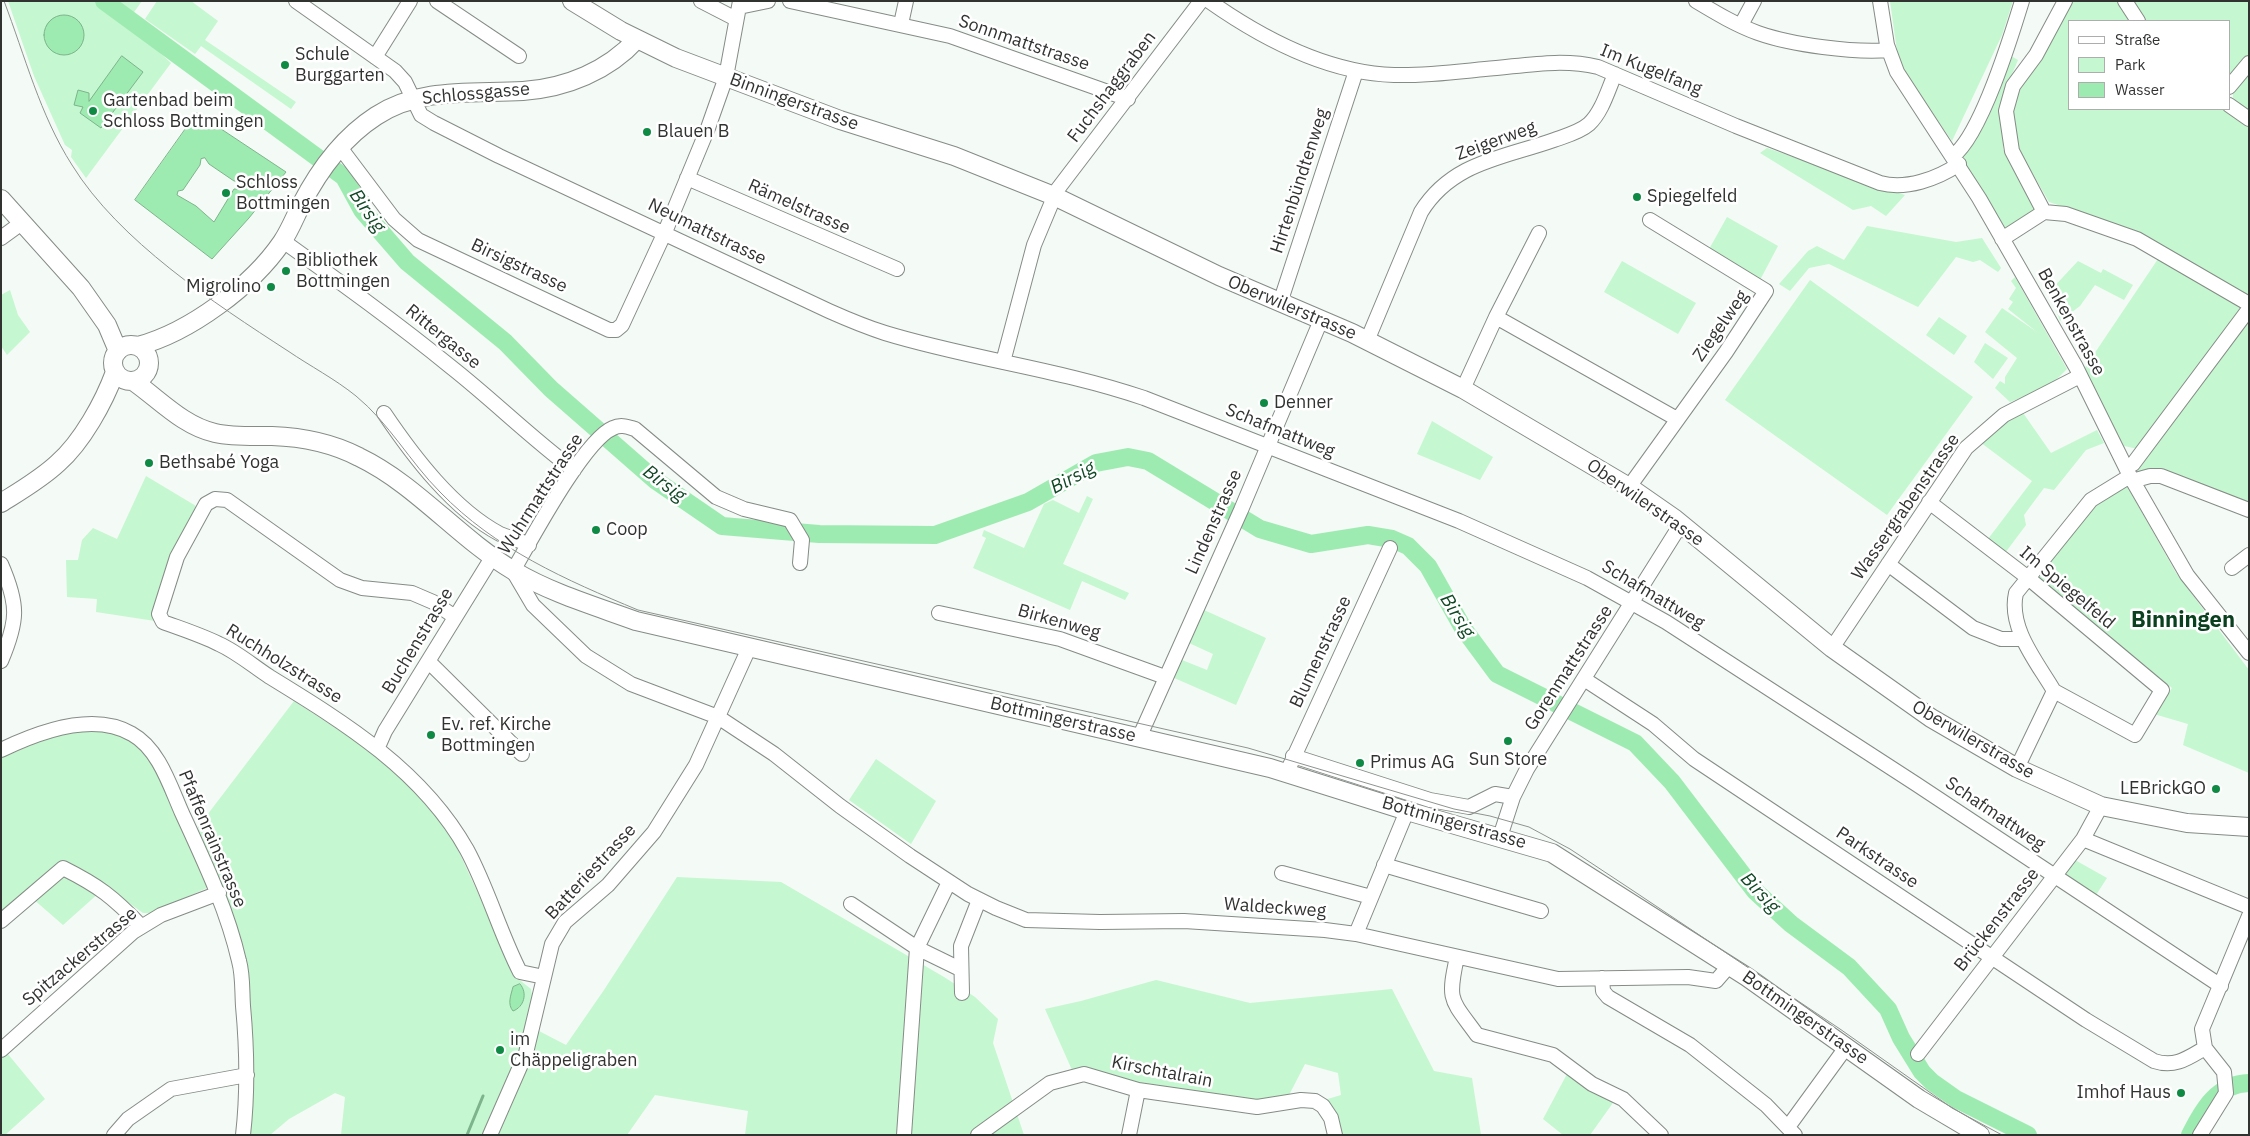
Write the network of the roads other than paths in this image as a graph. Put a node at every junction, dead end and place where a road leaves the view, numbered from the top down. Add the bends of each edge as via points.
1 (296, 1) edge
2 (410, 1) edge
3 (437, 1) edge
4 (572, 1) edge
5 (701, 1) edge
6 (768, 1) edge
7 (790, 1) edge
8 (906, 1) edge
9 (1201, 1) edge
10 (1209, 1) edge
11 (1696, 1) edge
12 (1754, 1) edge
13 (1880, 1) edge
14 (2022, 1) edge
15 (2065, 1) edge
16 (2126, 1) edge
17 (738, 9) edge
18 (2137, 20) edge
19 (901, 24) junction
20 (1741, 25) junction
21 (637, 39) junction
22 (1889, 50) junction
23 (519, 56) dead end
24 (375, 57) junction
25 (2249, 63) edge
26 (1356, 71) junction
27 (1615, 74) junction
28 (726, 77) junction
29 (2230, 85) edge
30 (414, 98) junction
31 (1128, 99) junction
32 (2230, 106) edge
33 (2249, 119) edge
34 (331, 157) junction
35 (1956, 160) junction
36 (687, 178) junction
37 (1025, 184) joint
38 (1054, 196) junction
39 (1, 199) edge
40 (2044, 212) junction
41 (1650, 220) dead end
42 (23, 222) junction
43 (665, 232) junction
44 (1539, 233) dead end
45 (1, 238) edge
46 (2002, 239) junction
47 (283, 241) junction
48 (897, 269) dead end
49 (1280, 303) junction
50 (2249, 304) edge
51 (2249, 309) edge
52 (1496, 317) junction
53 (1321, 320) junction
54 (166, 338) junction
55 (1367, 341) junction
56 (128, 347) junction
57 (1003, 362) junction
58 (134, 373) junction
59 (2080, 376) junction
60 (1463, 389) junction
61 (384, 413) dead end
62 (1677, 419) junction
63 (1267, 446) junction
64 (574, 470) junction
65 (2129, 475) junction
66 (1629, 487) junction
67 (1930, 501) junction
68 (1, 504) edge
69 (2249, 510) edge
70 (1681, 524) junction
71 (529, 544) junction
72 (1390, 548) dead end
73 (2249, 555) edge
74 (493, 556) junction
75 (800, 563) dead end
76 (1, 564) edge
77 (1888, 564) junction
78 (2232, 568) dead end
79 (513, 571) junction
80 (2027, 577) junction
81 (1633, 603) junction
82 (939, 613) dead end
83 (455, 617) junction
84 (2023, 639) junction
85 (749, 648) junction
86 (1832, 648) junction
87 (2249, 653) edge
88 (1, 662) edge
89 (430, 662) junction
90 (1165, 677) junction
91 (1584, 679) junction
92 (2054, 691) junction
93 (718, 718) junction
94 (1139, 738) junction
95 (378, 747) junction
96 (1, 750) edge
97 (522, 754) dead end
98 (1290, 764) junction
99 (2017, 768) junction
100 (1514, 797) junction
101 (2101, 806) junction
102 (1407, 811) junction
103 (2249, 827) edge
104 (1500, 837) junction
105 (2084, 840) junction
106 (1384, 865) junction
107 (1282, 873) dead end
108 (2054, 876) junction
109 (949, 882) junction
110 (218, 893) junction
111 (1371, 897) junction
112 (979, 900) junction
113 (851, 904) dead end
114 (2249, 907) edge
115 (1541, 911) dead end
116 (2249, 916) edge
117 (1, 921) edge
118 (141, 926) junction
119 (1356, 934) junction
120 (917, 948) junction
121 (1457, 957) junction
122 (1992, 957) junction
123 (1729, 966) junction
124 (960, 969) junction
125 (544, 977) junction
126 (1602, 978) junction
127 (2221, 986) junction
128 (962, 993) dead end
129 (1847, 1046) junction
130 (2205, 1048) junction
131 (1, 1050) edge
132 (1918, 1054) dead end
133 (248, 1075) junction
134 (1138, 1090) junction
135 (1792, 1131) edge
136 (114, 1135) edge
137 (244, 1135) edge
138 (490, 1135) edge
139 (904, 1135) edge
140 (978, 1135) edge
141 (1130, 1135) edge
142 (1335, 1135) edge
143 (1661, 1135) edge
144 (1980, 1135) edge
145 (2200, 1135) edge

1 - 24 street, Neumattstrasse
2 - 24 street
3 - 23 street
4 - 21 main road, Binningerstrasse
5 - 17 street
6 - 17 street
7 - 19 street, Sonnmattstrasse
8 - 19 street
9 - 31 street, Fuchshaggraben
10 - 26 street, Im Kugelfang via 1300,54
11 - 20 street
12 - 20 street
13 - 22 street, Benkenstrasse
14 - 35 street via 2004,59
15 - 40 street via 2036,54 2012,86 2006,111 2012,151
16 - 18 street
17 - 28 street, Birsigstrasse
19 - 31 street, Sonnmattstrasse via 950,36
20 - 22 street via 1758,33 1799,42 1867,52
21 - 28 main road, Binningerstrasse
21 - 30 main road, Schlossgasse via 606,65 578,80 529,90
22 - 35 street, Benkenstrasse via 1912,98
24 - 30 street, Neumattstrasse via 396,71
25 - 29 street
26 - 27 street, Im Kugelfang via 1394,75 1578,62
26 - 49 street, Hirtenbündtenweg
27 - 35 street, Im Kugelfang via 1736,126 1886,184 1919,182 1948,171
27 - 55 street, Zeigerweg via 1588,125 1459,172 1434,193 1422,211
28 - 36 street, Birsigstrasse
28 - 37 main road, Binningerstrasse
30 - 34 main road, Schlossgasse via 376,116
30 - 43 street, Neumattstrasse via 421,115 434,123 498,156
31 - 38 street, Fuchshaggraben
32 - 33 street
34 - 43 street, Birsigstrasse via 418,240 609,330 616,330 622,325
34 - 47 main road, Schlossgasse
35 - 46 street, Benkenstrasse
36 - 43 street, Birsigstrasse
36 - 48 street, Rämelstrasse
37 - 38 main road, Oberwilerstrasse
38 - 49 main road, Oberwilerstrasse
38 - 57 street, Fuchshaggraben via 1034,245
39 - 42 main road, Bottmingerstrasse
40 - 46 street
40 - 50 street via 2066,214 2137,239
41 - 62 street, Ziegelweg via 1766,291
42 - 45 street
42 - 56 main road, Bottmingerstrasse via 81,288 107,325 120,333
43 - 57 street, Neumattstrasse via 771,285 862,325 905,339
44 - 52 street
46 - 59 street, Benkenstrasse
47 - 54 main road, Schlossgasse via 237,292
47 - 64 street, Rittergasse via 405,330
49 - 53 main road, Oberwilerstrasse
51 - 65 street via 2133,464
52 - 60 street
52 - 62 street
53 - 55 main road, Oberwilerstrasse
53 - 63 street, Lindenstrasse
54 - 56 main road, Schlossgasse
54 - 58 main road, Schlossgasse
55 - 60 main road, Oberwilerstrasse
56 - 58 main road, Bottmingerstrasse via 143,350
56 - 58 main road via 113,361
57 - 63 street, Schafmattweg via 1114,388
58 - 68 main road via 106,396 63,459
58 - 74 main road, Bottmingerstrasse via 189,424 215,433 324,443 353,454 396,478
59 - 65 street, Benkenstrasse
59 - 67 street, Wassergrabenstrasse via 2004,415 1966,448
60 - 66 main road, Oberwilerstrasse
61 - 71 street via 437,482 500,534
62 - 66 street, Ziegelweg
63 - 81 street, Schafmattweg via 1511,542
63 - 90 street, Lindenstrasse
64 - 71 street, Wuhrmattstrasse
64 - 75 street, Wuhrmattstrasse via 589,447 611,428 620,425 635,429 716,497 744,509 790,520 802,540
65 - 69 street via 2161,476
65 - 80 street via 2091,500
65 - 87 street, Benkenstrasse via 2188,575
66 - 70 main road, Oberwilerstrasse
67 - 77 street, Wassergrabenstrasse
67 - 80 street, Im Spiegelfeld
70 - 81 street, Gorenmattstrasse
70 - 86 main road, Oberwilerstrasse
71 - 79 street, Wuhrmattstrasse
72 - 98 street, Blumenstrasse
73 - 78 street
74 - 79 main road, Bottmingerstrasse
74 - 83 street, Buchenstrasse
76 - 88 street via 16,616
77 - 84 street via 1973,628 2001,639
77 - 86 street, Wassergrabenstrasse
79 - 85 main road, Bottmingerstrasse via 636,621
79 - 93 street, Waldeckweg via 533,605 583,653 631,684
80 - 84 street via 2013,604
80 - 92 street, Im Spiegelfeld via 2162,690 2135,735
81 - 91 street, Gorenmattstrasse
81 - 108 street, Schafmattweg
82 - 90 street, Birkenweg via 1060,638
83 - 89 street, Buchenstrasse
83 - 95 street, Ruchholzstrasse via 412,593 362,588 340,580 226,500 206,504 177,557 162,599 159,614 163,622 221,644
84 - 92 street
85 - 93 street, Batteriestrasse
85 - 94 main road, Bottmingerstrasse
86 - 99 main road, Oberwilerstrasse via 1931,718
89 - 95 street, Buchenstrasse
89 - 97 street
90 - 94 street, Lindenstrasse
91 - 100 street, Gorenmattstrasse via 1527,769
91 - 122 street, Parkstrasse via 1653,724 1694,758
92 - 99 street
93 - 109 street, Waldeckweg via 774,754 840,806
93 - 125 street, Batteriestrasse via 696,765 654,832 608,885 565,922 552,944
94 - 98 main road, Bottmingerstrasse
95 - 125 street, Ruchholzstrasse via 434,801 467,850 485,888 503,940 520,972
96 - 110 street, Pfaffenrainstrasse via 20,741 79,724 107,725 132,734 148,748 163,770
98 - 100 street, Bottmingerstrasse via 1469,807 1495,794
98 - 102 main road, Bottmingerstrasse
99 - 101 main road, Oberwilerstrasse
100 - 104 street, Gorenmattstrasse
101 - 103 main road, Oberwilerstrasse via 2187,823
101 - 105 street, Brückenstrasse
102 - 104 main road, Bottmingerstrasse
102 - 106 street
104 - 123 main road, Bottmingerstrasse via 1540,848 1564,859
105 - 108 street, Brückenstrasse
105 - 114 street
106 - 111 street
106 - 115 street
107 - 111 street
108 - 122 street, Brückenstrasse
108 - 127 street, Schafmattweg
109 - 112 street, Waldeckweg
109 - 120 street
110 - 118 street, Spitzackerstrasse
110 - 133 street, Pfaffenrainstrasse via 240,966
111 - 119 street
112 - 119 street, Waldeckweg via 1026,920 1184,921
112 - 124 street via 961,946
113 - 120 street
116 - 127 street
117 - 118 street via 62,868 114,898
118 - 131 street, Spitzackerstrasse
119 - 121 street, Waldeckweg
120 - 124 street
120 - 139 street
121 - 126 street, Waldeckweg via 1558,979
121 - 143 street via 1451,995 1477,1035 1553,1055 1580,1077 1623,1099
122 - 130 street, Parkstrasse via 2154,1061 2179,1063
122 - 132 street, Brückenstrasse
123 - 126 street, Waldeckweg via 1716,980 1688,976
123 - 129 main road, Bottmingerstrasse
124 - 128 street
125 - 138 street, Batteriestrasse via 526,1053
126 - 135 street via 1603,990 1608,997 1690,1045 1766,1105
127 - 130 street via 2202,1029
129 - 135 street
129 - 144 main road, Bottmingerstrasse via 1919,1099
130 - 145 street via 2224,1072 2226,1093
133 - 136 street via 171,1089 128,1119
133 - 137 street, Pfaffenrainstrasse
134 - 140 street, Kirschtalrain via 1084,1074 1050,1083
134 - 141 street
134 - 142 street, Kirschtalrain via 1257,1107 1315,1101 1331,1118

